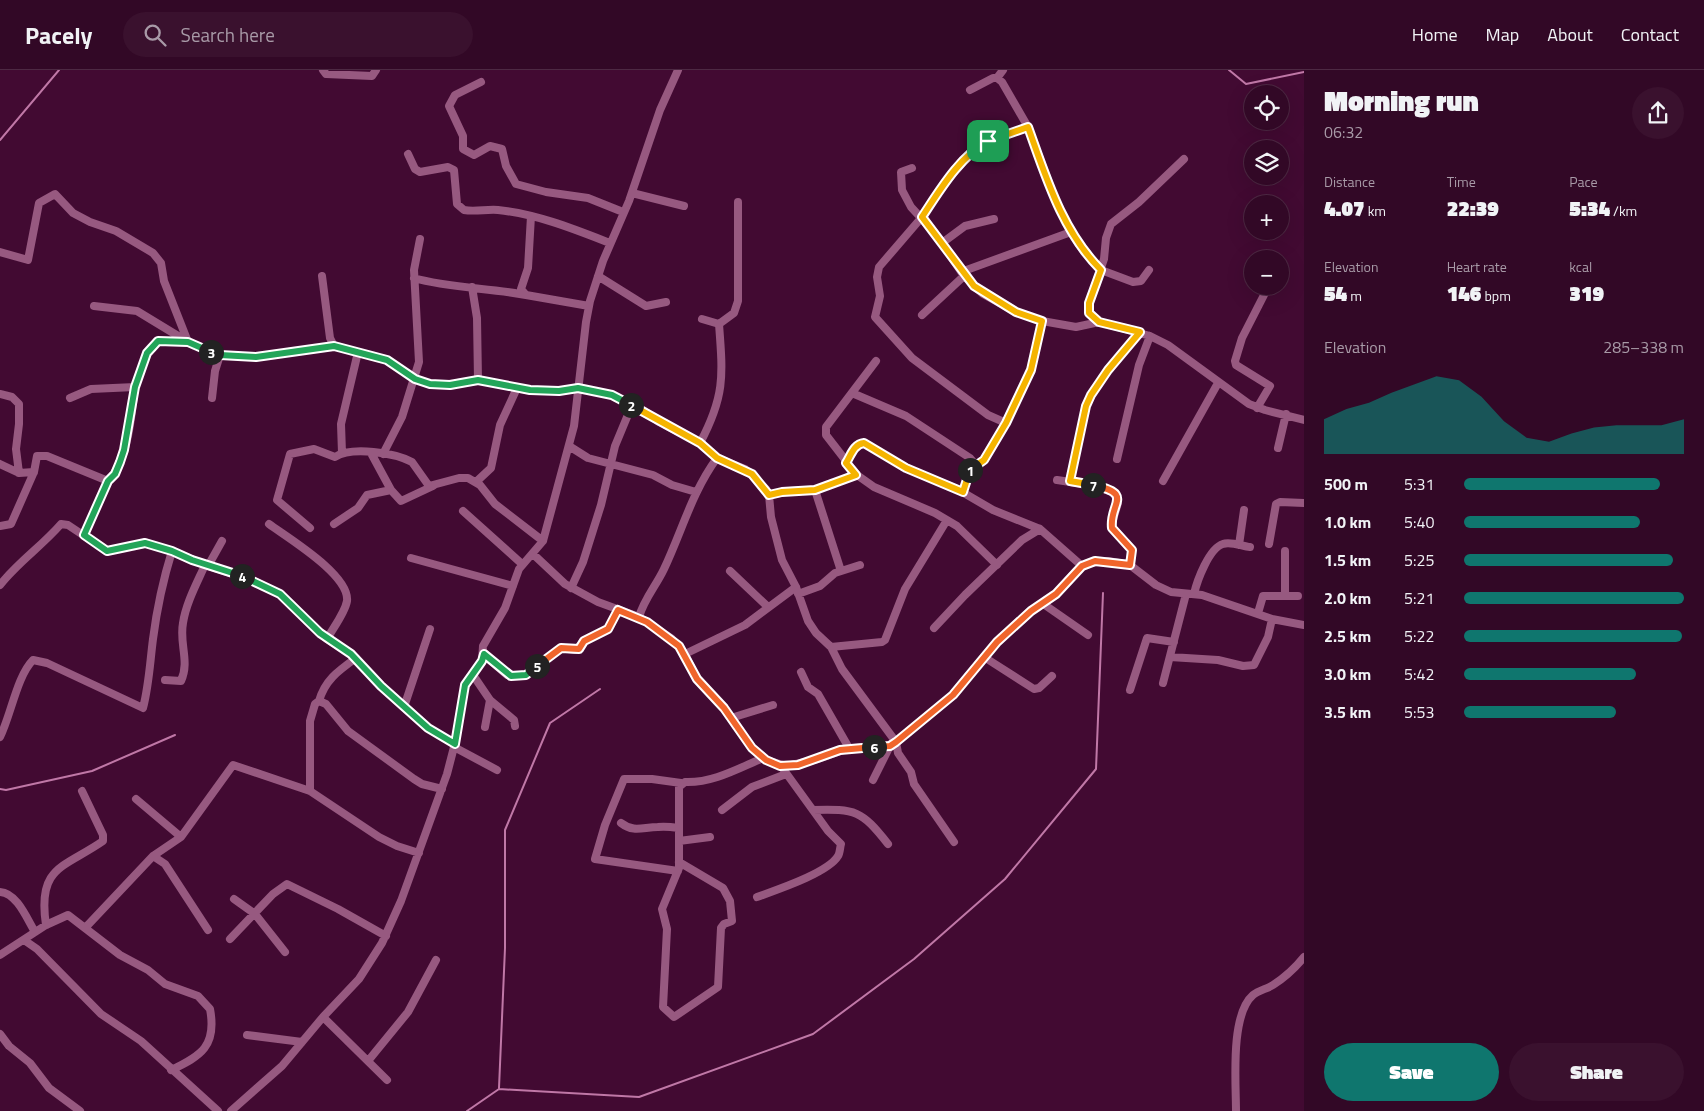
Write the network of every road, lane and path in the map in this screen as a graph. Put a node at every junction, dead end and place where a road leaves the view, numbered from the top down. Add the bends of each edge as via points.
1 (323, 70) edge
2 (376, 70) edge
3 (678, 70) edge
4 (1003, 70) edge
5 (997, 78) junction
6 (481, 82) dead end
7 (970, 90) dead end
8 (1028, 127) junction
9 (408, 154) dead end
10 (1184, 158) dead end
11 (912, 168) dead end
12 (632, 193) junction
13 (738, 202) dead end
14 (684, 206) dead end
15 (624, 212) junction
16 (531, 216) junction
17 (922, 217) junction
18 (994, 219) dead end
19 (1071, 232) junction
20 (420, 239) dead end
21 (610, 243) junction
22 (942, 243) junction
23 (0, 252) edge
24 (1101, 270) junction
25 (1149, 270) dead end
26 (963, 274) junction
27 (322, 276) dead end
28 (598, 276) junction
29 (414, 278) junction
30 (472, 287) junction
31 (526, 295) junction
32 (1264, 295) dead end
33 (666, 302) dead end
34 (94, 306) dead end
35 (589, 306) junction
36 (922, 315) dead end
37 (702, 319) dead end
38 (1042, 321) junction
39 (1099, 322) junction
40 (719, 324) junction
41 (1140, 332) junction
42 (1150, 336) junction
43 (188, 342) junction
44 (334, 346) junction
45 (358, 352) junction
46 (220, 355) junction
47 (876, 361) dead end
48 (415, 379) junction
49 (478, 380) junction
50 (1218, 383) junction
51 (135, 387) junction
52 (517, 388) junction
53 (578, 388) junction
54 (852, 393) junction
55 (0, 394) edge
56 (70, 398) dead end
57 (212, 398) dead end
58 (632, 405) junction
59 (1257, 408) junction
60 (1286, 414) junction
61 (1304, 420) edge
62 (1006, 423) junction
63 (700, 443) junction
64 (569, 446) junction
65 (1278, 448) dead end
66 (342, 453) junction
67 (371, 453) junction
68 (383, 454) junction
69 (717, 458) junction
70 (1117, 459) dead end
71 (610, 463) junction
72 (846, 463) junction
73 (0, 464) edge
74 (975, 464) junction
75 (34, 472) junction
76 (19, 473) junction
77 (856, 475) junction
78 (1057, 480) dead end
79 (108, 481) junction
80 (1070, 481) junction
81 (1163, 481) dead end
82 (476, 482) junction
83 (433, 486) junction
84 (392, 490) junction
85 (815, 490) junction
86 (696, 492) junction
87 (963, 492) junction
88 (769, 495) junction
89 (1304, 503) edge
90 (1244, 510) dead end
91 (463, 511) dead end
92 (947, 520) junction
93 (269, 524) dead end
94 (334, 524) dead end
95 (0, 526) edge
96 (310, 528) dead end
97 (1040, 529) junction
98 (84, 535) junction
99 (222, 540) dead end
100 (543, 541) junction
101 (1269, 544) dead end
102 (1239, 545) junction
103 (1250, 547) dead end
104 (172, 551) junction
105 (1285, 551) dead end
106 (532, 554) junction
107 (411, 558) dead end
108 (522, 564) junction
109 (206, 565) junction
110 (860, 565) dead end
111 (997, 565) junction
112 (1130, 565) junction
113 (1082, 566) junction
114 (730, 571) dead end
115 (840, 571) junction
116 (0, 585) edge
117 (513, 586) junction
118 (571, 588) junction
119 (797, 591) junction
120 (1190, 594) junction
121 (1284, 596) junction
122 (1298, 596) dead end
123 (1042, 604) junction
124 (768, 606) junction
125 (618, 610) junction
126 (1258, 613) junction
127 (639, 617) junction
128 (1272, 619) junction
129 (1304, 625) edge
130 (934, 628) dead end
131 (430, 629) dead end
132 (1088, 635) dead end
133 (327, 639) junction
134 (1174, 642) junction
135 (831, 647) junction
136 (484, 654) junction
137 (685, 654) junction
138 (984, 657) junction
139 (1170, 657) junction
140 (356, 658) junction
141 (801, 672) dead end
142 (473, 675) junction
143 (1052, 676) dead end
144 (165, 680) dead end
145 (1163, 683) dead end
146 (1130, 690) dead end
147 (490, 700) junction
148 (319, 701) junction
149 (773, 705) dead end
150 (404, 707) junction
151 (0, 715) edge
152 (9, 718) junction
153 (731, 718) junction
154 (515, 726) dead end
155 (485, 727) dead end
156 (0, 737) edge
157 (893, 744) junction
158 (455, 746) junction
159 (849, 748) junction
160 (763, 758) junction
161 (780, 766) junction
162 (497, 770) dead end
163 (786, 774) junction
164 (873, 780) dead end
165 (681, 783) junction
166 (442, 789) junction
167 (82, 791) dead end
168 (310, 791) junction
169 (136, 799) dead end
170 (722, 810) dead end
171 (813, 810) junction
172 (621, 823) dead end
173 (679, 828) junction
174 (181, 837) junction
175 (710, 837) dead end
176 (679, 841) junction
177 (954, 842) dead end
178 (888, 844) dead end
179 (419, 852) junction
180 (153, 856) junction
181 (679, 862) junction
182 (678, 872) junction
183 (0, 892) edge
184 (756, 897) dead end
185 (234, 899) dead end
186 (255, 914) junction
187 (46, 925) junction
188 (86, 927) junction
189 (208, 930) dead end
190 (35, 932) junction
191 (386, 936) junction
192 (230, 939) dead end
193 (24, 940) junction
194 (285, 952) dead end
195 (0, 955) edge
196 (1304, 957) edge
197 (436, 960) dead end
198 (323, 1017) junction
199 (0, 1034) edge
200 (247, 1035) dead end
201 (302, 1042) junction
202 (368, 1060) junction
203 (171, 1070) junction
204 (387, 1080) dead end
205 (80, 1111) edge
206 (218, 1111) edge
207 (231, 1111) edge
208 (1236, 1111) edge

1 - 2 street via 326,74 350,77 372,76
3 - 12 street via 660,110
4 - 5 street
5 - 7 street
5 - 8 street
6 - 15 street via 456,95 449,106 463,136 463,149 474,155 490,146 502,149 506,166 516,184 588,198
8 - 17 street via 988,141 971,153 943,185
8 - 19 street
9 - 16 street via 420,172 448,167 454,170 455,197 460,208
10 - 24 street via 1140,202 1110,224
11 - 17 street via 900,172 902,190 911,207
12 - 14 street
12 - 15 street
13 - 40 street via 738,301 734,313
15 - 21 street
16 - 21 street
16 - 31 street via 528,268 521,289
17 - 22 street
17 - 62 street via 879,267 880,296 875,319 912,358 982,412
18 - 22 street via 965,226
19 - 24 street
19 - 26 street
20 - 29 street
21 - 28 street
22 - 26 street
23 - 43 street via 28,260 39,203 55,194 74,213 116,231 154,253 161,263 164,281
24 - 25 street via 1138,282
24 - 39 street via 1088,309
26 - 36 street
26 - 38 street via 996,302
27 - 44 street via 330,338
28 - 33 street via 646,306
28 - 35 street
29 - 30 street
29 - 48 street via 419,345
30 - 31 street
30 - 49 street via 477,318
31 - 35 street
32 - 59 street via 1254,311 1235,361 1236,365 1270,386
34 - 43 street via 137,310
35 - 53 street
37 - 40 street
38 - 39 street via 1076,327
38 - 62 street via 1031,370
39 - 41 street
40 - 63 street via 722,354 720,398
41 - 42 street
41 - 80 street via 1091,395
42 - 50 street via 1168,345
42 - 70 street via 1139,366
43 - 46 street
43 - 51 street via 158,341 147,353
44 - 45 street
44 - 46 street via 256,357
45 - 48 street via 387,360
45 - 66 street via 341,424
46 - 57 street
47 - 54 street
48 - 49 street via 450,385
48 - 68 street via 402,417
49 - 52 street
50 - 59 street
50 - 81 street
51 - 56 street via 91,389
51 - 79 street via 124,450 115,474
52 - 53 street via 559,391
52 - 82 street via 500,425 491,468
53 - 58 street via 612,395
53 - 64 street
54 - 72 street via 824,430
54 - 74 street via 924,426
55 - 76 street via 12,397 19,404 16,449
58 - 63 street
58 - 71 street
59 - 60 street
60 - 61 street
60 - 65 street
62 - 74 street via 984,460
63 - 69 street
64 - 71 street via 584,456
64 - 100 street
66 - 67 street
66 - 96 street via 335,457 314,449 290,454 278,500
67 - 68 street
67 - 84 street
68 - 83 street via 412,462 426,483
69 - 86 street
69 - 88 street via 752,474
71 - 86 street
71 - 118 street via 601,505
72 - 77 street
72 - 87 street via 856,445 864,443 906,468
73 - 76 street
74 - 87 street via 970,469
75 - 76 street
75 - 79 street via 37,456 47,456
75 - 95 street via 11,524
77 - 85 street
77 - 92 street via 874,487
78 - 80 street
79 - 98 street
80 - 112 street via 1114,492 1118,503 1112,528 1132,550
82 - 83 street via 464,477
82 - 100 street via 495,504
83 - 84 street via 401,501
84 - 94 street via 367,496 358,508
85 - 88 street
85 - 115 street
86 - 127 street via 663,572 644,601
87 - 97 street via 993,510
88 - 119 street via 782,560
89 - 101 street via 1276,504
90 - 102 street
91 - 108 street
92 - 111 street
92 - 135 street via 905,589 885,640
93 - 133 street via 312,553 337,579 346,594 347,603
97 - 111 street via 1022,540
97 - 113 street
98 - 104 street via 107,551 145,543
98 - 116 street via 61,524
99 - 109 street
100 - 106 street
102 - 103 street
102 - 120 street via 1228,543 1218,546
104 - 109 street
104 - 152 street via 159,597 148,692 143,708 33,660 27,666
105 - 121 street
106 - 108 street
106 - 118 street
107 - 117 street
108 - 117 street
109 - 133 street via 252,580 280,594
109 - 144 street via 183,623 186,670 181,681
110 - 115 street
111 - 130 street
112 - 113 street via 1095,561
112 - 120 street via 1164,590
113 - 123 street
114 - 124 street
115 - 119 street via 820,586
117 - 136 street via 505,608 483,646
118 - 125 street
119 - 124 street
119 - 135 street via 812,628
120 - 126 street
120 - 134 street
121 - 122 street
121 - 126 street via 1263,596
123 - 132 street
123 - 138 street via 1005,634
124 - 137 street via 745,625
125 - 127 street
125 - 136 street via 606,630 584,641 579,649 561,648 524,676 507,675
126 - 128 street
127 - 137 street via 671,638
128 - 129 street
128 - 139 street via 1254,665
131 - 150 street
133 - 140 street
134 - 139 street
134 - 146 street via 1147,638
135 - 157 street via 842,669
136 - 142 street
137 - 153 street via 697,679
138 - 143 street via 1034,689
138 - 157 street via 953,695
139 - 145 street
140 - 148 street via 333,674 322,688
140 - 150 street
141 - 159 street via 808,687 818,694
142 - 147 street
142 - 158 street via 465,685
147 - 154 street via 514,720
147 - 155 street
148 - 166 street via 326,704 348,731 414,779
148 - 168 street via 310,721
149 - 153 street
150 - 158 street via 436,735
151 - 152 street
152 - 156 street
153 - 160 street via 742,736
157 - 159 street
157 - 164 street
157 - 177 street via 911,772 914,784
158 - 162 street
158 - 166 street
159 - 161 street via 798,765
160 - 161 street
160 - 165 street via 707,781
161 - 163 street
163 - 170 street via 752,787
163 - 171 street
165 - 173 street
165 - 182 street via 624,779 595,859
166 - 179 street
167 - 187 street via 103,841 56,871 43,904
168 - 174 street via 233,765
168 - 179 street via 380,836
169 - 174 street
171 - 178 street via 838,809 862,814
171 - 184 street via 840,844 839,856 828,866 793,884
172 - 173 street via 641,830
173 - 176 street
174 - 180 street
175 - 176 street
176 - 181 street
179 - 191 street
180 - 188 street
180 - 189 street via 164,864
181 - 182 street
181 - 182 street via 723,888 730,901 732,921 721,928 718,987 674,1017 662,1007 667,929 662,908
183 - 190 street via 13,897
185 - 186 street
186 - 191 street via 287,884
186 - 192 street
186 - 194 street
187 - 188 street via 68,915
187 - 190 street
188 - 203 street via 120,955 148,970 165,984 198,996 210,1009 211,1036 206,1046 199,1055
190 - 193 street
191 - 198 street via 359,979
193 - 195 street
193 - 203 street via 37,949 101,1014 141,1041
196 - 208 street via 1274,984 1248,1000 1236,1046
197 - 202 street via 408,1012
198 - 201 street
198 - 202 street
199 - 205 street via 49,1088
200 - 201 street
201 - 207 street via 271,1077
202 - 204 street
203 - 206 street

